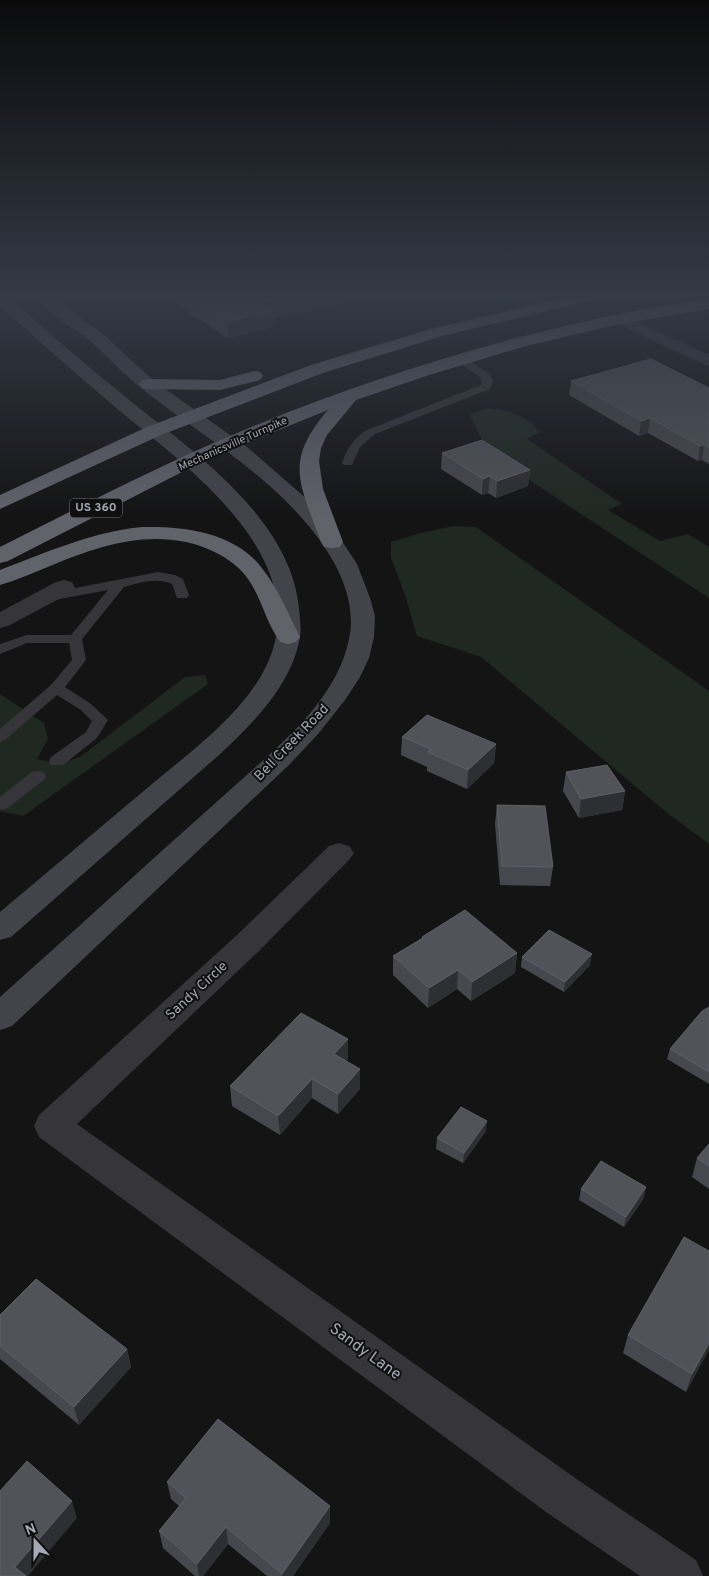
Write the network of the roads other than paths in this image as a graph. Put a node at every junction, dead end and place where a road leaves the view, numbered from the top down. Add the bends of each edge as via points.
1 (85, 372) edge
2 (134, 372) edge
3 (279, 372) edge
4 (312, 372) edge
5 (425, 372) edge
6 (479, 372) edge
7 (148, 384) junction
8 (350, 396) junction
9 (192, 415) junction
10 (154, 431) junction
11 (230, 443) junction
12 (192, 461) junction
13 (348, 463) dead end
14 (0, 503) edge
15 (332, 542) junction
16 (0, 556) edge
17 (0, 578) edge
18 (120, 583) junction
19 (64, 586) dead end
20 (182, 595) dead end
21 (44, 598) junction
22 (0, 621) edge
23 (288, 636) junction
24 (74, 639) junction
25 (0, 650) edge
26 (56, 688) junction
27 (0, 737) edge
28 (57, 761) dead end
29 (38, 776) dead end
30 (0, 805) edge
31 (339, 852) dead end
32 (0, 929) edge
33 (0, 1018) edge
34 (52, 1126) joint
35 (680, 1576) edge

1 - 10 main road
2 - 7 main road, Bell Creek Road
3 - 7 highway via 220,385
4 - 9 highway
5 - 8 highway, Mechanicsville Turnpike / US 360
6 - 13 lane via 486,376 486,387 364,436 352,451
7 - 9 main road, Bell Creek Road
8 - 11 highway, Mechanicsville Turnpike / US 360
8 - 15 highway via 318,435 308,458 309,475
9 - 10 highway
9 - 11 main road, Bell Creek Road
10 - 12 main road
10 - 14 highway
11 - 12 highway, Mechanicsville Turnpike / US 360
11 - 15 main road, Bell Creek Road via 296,500
12 - 16 highway, Mechanicsville Turnpike / US 360
12 - 23 main road via 232,500 273,555 286,586 290,614
15 - 33 main road, Bell Creek Road via 356,587 364,616 360,646 351,672 334,700 280,759
17 - 23 highway via 107,538 134,534 187,536 232,552 247,564 258,578
18 - 20 lane via 158,576 170,578 178,582
18 - 21 lane
18 - 24 lane
19 - 21 street
21 - 22 street
23 - 32 main road via 274,675 238,723
24 - 25 lane via 39,637 11,642
24 - 26 lane via 79,660
26 - 27 lane
26 - 28 lane via 100,720 92,735
29 - 30 lane
31 - 34 street, Sandy Circle via 248,944
34 - 35 street, Sandy Lane via 562,1496

